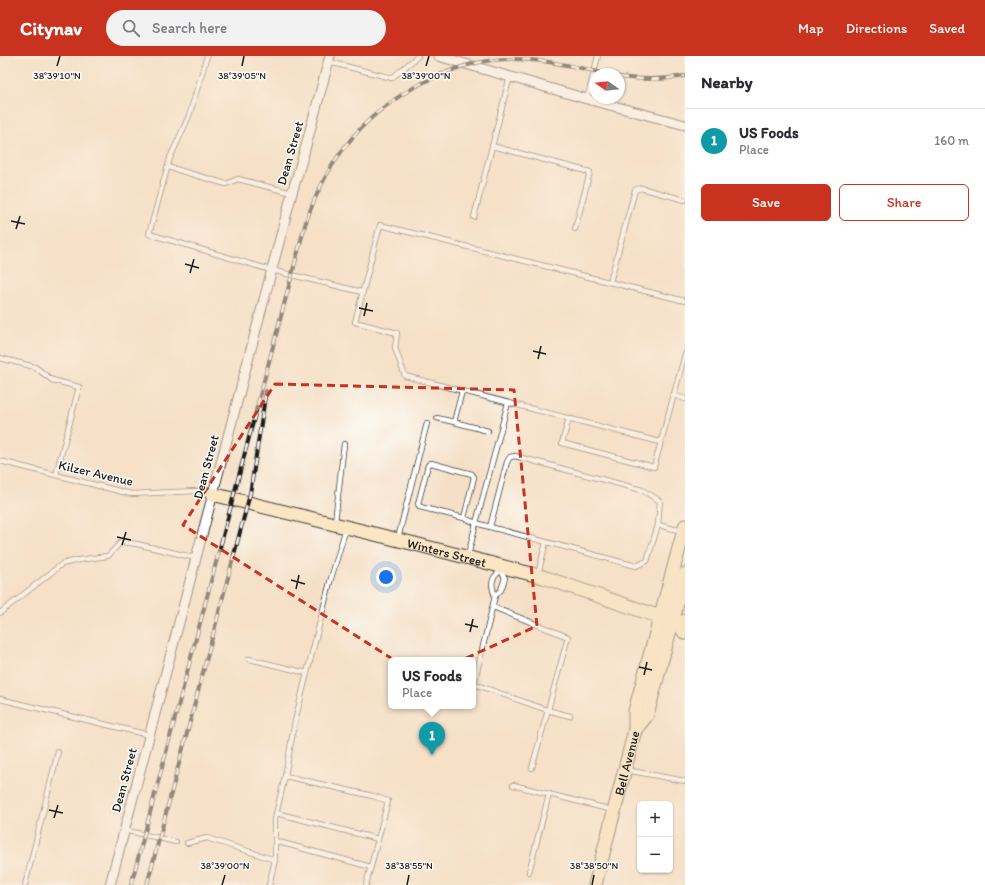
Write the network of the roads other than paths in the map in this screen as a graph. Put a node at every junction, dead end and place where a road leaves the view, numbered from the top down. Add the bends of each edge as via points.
1 (207, 56) edge
2 (418, 56) edge
3 (438, 56) edge
4 (598, 56) edge
5 (329, 59) edge
6 (510, 76) junction
7 (587, 99) junction
8 (685, 125) edge
9 (492, 146) junction
10 (168, 167) junction
11 (292, 193) junction
12 (685, 200) edge
13 (474, 217) dead end
14 (575, 229) dead end
15 (271, 270) junction
16 (610, 282) junction
17 (362, 292) junction
18 (685, 301) edge
19 (685, 354) edge
20 (0, 358) edge
21 (462, 391) junction
22 (673, 396) junction
23 (685, 399) edge
24 (508, 403) junction
25 (437, 418) dead end
26 (569, 418) junction
27 (454, 422) junction
28 (427, 423) dead end
29 (488, 431) dead end
30 (660, 442) junction
31 (344, 444) dead end
32 (0, 461) edge
33 (56, 475) junction
34 (212, 494) junction
35 (464, 518) junction
36 (476, 523) junction
37 (340, 525) junction
38 (658, 525) junction
39 (490, 527) junction
40 (684, 529) edge
41 (397, 539) junction
42 (546, 542) junction
43 (196, 558) junction
44 (467, 558) junction
45 (501, 569) junction
46 (685, 574) edge
47 (538, 576) junction
48 (495, 596) junction
49 (493, 607) junction
50 (0, 613) edge
51 (676, 623) edge
52 (250, 659) dead end
53 (307, 673) junction
54 (476, 676) edge
55 (476, 685) edge
56 (0, 699) edge
57 (547, 710) junction
58 (570, 716) dead end
59 (149, 735) junction
60 (58, 752) dead end
61 (532, 768) dead end
62 (625, 769) junction
63 (285, 776) junction
64 (685, 781) edge
65 (514, 785) dead end
66 (549, 794) junction
67 (614, 811) junction
68 (276, 813) junction
69 (124, 830) junction
70 (378, 839) junction
71 (275, 841) junction
72 (176, 842) dead end
73 (188, 842) dead end
74 (275, 860) junction
75 (371, 867) junction
76 (529, 872) dead end
77 (25, 885) edge
78 (110, 885) edge
79 (269, 885) edge
80 (366, 885) edge
81 (594, 885) edge

1 - 10 lane via 189,116
2 - 5 lane via 392,78
3 - 6 street
4 - 7 lane
5 - 11 street, Dean Street
6 - 7 street
6 - 9 lane
7 - 8 street
9 - 13 lane
9 - 14 lane via 590,172
10 - 11 lane via 226,184 238,179
10 - 15 lane via 149,234
11 - 15 street, Dean Street
12 - 16 lane via 641,188 635,190
15 - 17 lane
15 - 34 street, Dean Street
16 - 17 lane via 380,225
16 - 18 lane
17 - 21 lane via 355,322 398,334 395,348 405,376
19 - 22 lane
20 - 33 lane via 35,367 52,380 79,387
21 - 24 lane
21 - 27 lane
22 - 23 lane
22 - 30 lane
24 - 26 lane
24 - 36 lane
25 - 27 lane
26 - 30 lane
26 - 30 lane via 562,443 654,467
27 - 29 lane
28 - 41 lane
31 - 37 lane
32 - 33 lane, Kilzer Avenue
33 - 34 lane, Kilzer Avenue via 131,494 197,491
34 - 37 street, Winters Street
34 - 43 street, Dean Street
35 - 35 lane via 420,507 418,504 428,465 431,463 472,474 474,478
35 - 36 lane
36 - 39 lane
36 - 44 lane
37 - 41 street, Winters Street
37 - 53 lane via 330,582
38 - 39 lane via 660,501 642,490 515,456 510,457 507,462
38 - 40 lane
38 - 42 lane via 647,561 636,566
39 - 42 lane
40 - 51 street
41 - 44 street, Winters Street
42 - 47 lane
43 - 50 lane via 121,542 108,556 62,564
43 - 59 street, Dean Street
44 - 45 street, Winters Street
45 - 47 street, Winters Street
45 - 48 lane via 494,575 492,587
45 - 48 lane via 505,578 501,590
46 - 51 street
47 - 51 street, Winters Street
48 - 49 lane
49 - 54 lane
49 - 57 lane via 568,637
51 - 62 street, Bell Avenue via 635,712 635,730
52 - 53 lane
53 - 63 lane
55 - 57 lane
56 - 59 lane
57 - 58 lane
57 - 61 lane
59 - 69 street, Dean Street
60 - 77 lane
62 - 64 lane
62 - 67 street, Bell Avenue
63 - 68 lane
63 - 70 lane via 388,801
65 - 66 lane
66 - 67 lane
66 - 76 lane
67 - 81 street, Bell Avenue
68 - 70 lane
68 - 71 lane
69 - 72 lane
69 - 78 street, Dean Street
70 - 75 lane
71 - 74 lane
71 - 75 lane
73 - 74 lane via 207,838
74 - 79 lane
75 - 80 lane

